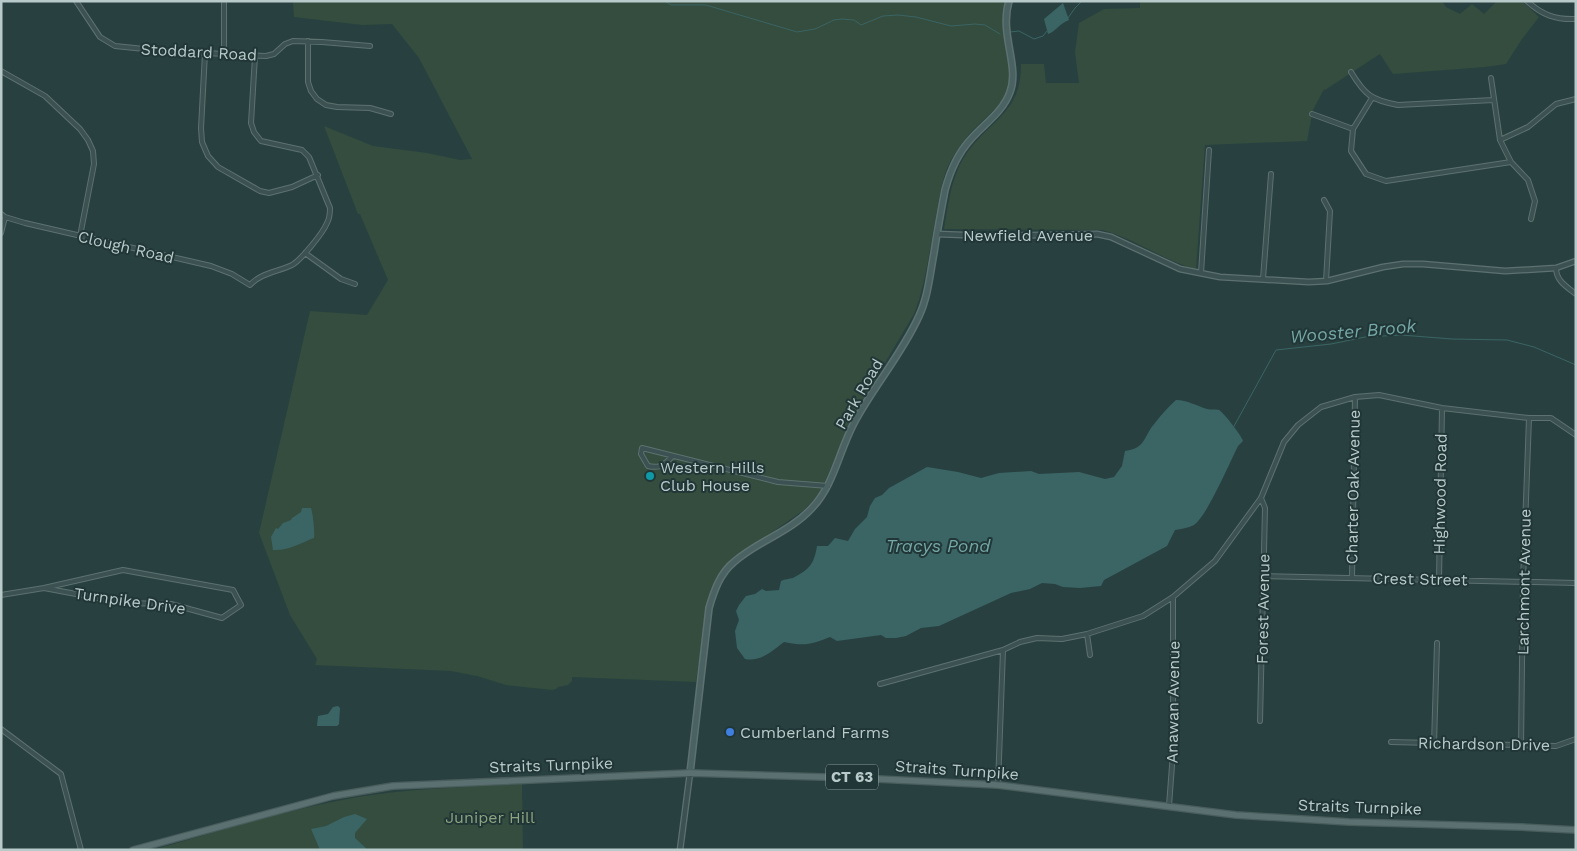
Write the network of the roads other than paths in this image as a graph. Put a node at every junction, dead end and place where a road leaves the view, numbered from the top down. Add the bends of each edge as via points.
1 (76, 1) edge
2 (1009, 1) edge
3 (1527, 1) edge
4 (224, 3) dead end
5 (1576, 20) edge
6 (308, 41) junction
7 (370, 46) dead end
8 (206, 53) junction
9 (224, 54) junction
10 (256, 56) junction
11 (1, 71) edge
12 (1351, 72) dead end
13 (1491, 78) dead end
14 (1372, 98) junction
15 (1576, 99) edge
16 (1493, 100) junction
17 (391, 114) dead end
18 (1312, 114) dead end
19 (1353, 129) junction
20 (1500, 140) junction
21 (1209, 150) dead end
22 (1511, 162) junction
23 (1271, 174) dead end
24 (318, 175) junction
25 (1324, 200) dead end
26 (3, 215) edge
27 (1531, 218) dead end
28 (1, 233) edge
29 (937, 234) junction
30 (80, 236) junction
31 (305, 253) junction
32 (1576, 261) edge
33 (1556, 268) junction
34 (1201, 273) junction
35 (1263, 279) junction
36 (1326, 282) junction
37 (355, 284) dead end
38 (1576, 294) edge
39 (1355, 397) junction
40 (1442, 408) junction
41 (1530, 418) junction
42 (1576, 436) edge
43 (673, 456) junction
44 (828, 486) junction
45 (1261, 498) junction
46 (1264, 576) junction
47 (1352, 578) junction
48 (1439, 580) junction
49 (1523, 582) junction
50 (1576, 583) edge
51 (44, 588) junction
52 (1, 595) edge
53 (1174, 597) junction
54 (1086, 634) junction
55 (1437, 643) dead end
56 (1003, 650) junction
57 (1090, 655) dead end
58 (880, 684) dead end
59 (1260, 721) dead end
60 (1, 729) edge
61 (1576, 739) edge
62 (1391, 742) dead end
63 (1434, 744) junction
64 (1521, 746) junction
65 (690, 773) junction
66 (998, 785) junction
67 (1169, 806) junction
68 (1576, 830) edge
69 (82, 850) edge
70 (133, 850) edge
71 (680, 850) edge

1 - 8 street, Stoddard Road via 100,37 115,46
2 - 29 main road, Park Road via 1006,28 1013,77 1011,91 1004,106 969,140 955,162 944,190
3 - 5 street via 1552,18
4 - 9 street
6 - 7 street, Stoddard Road
6 - 10 street, Stoddard Road via 293,41 274,54
6 - 17 street via 308,82 317,98 326,105 370,108
8 - 9 street, Stoddard Road
8 - 24 street via 202,142 218,168 269,193
9 - 10 street, Stoddard Road
10 - 24 street via 251,124 254,132 261,141 302,150 310,157
11 - 30 street via 45,96 88,140 94,164
12 - 14 street
13 - 16 street
14 - 16 street via 1398,105
14 - 19 street
15 - 20 street via 1556,104 1528,127
16 - 20 street
18 - 19 street
19 - 22 street via 1351,151 1366,174 1386,181
20 - 22 street
21 - 34 street
22 - 27 street via 1528,180 1535,201
23 - 35 street
24 - 31 street via 330,216
25 - 36 street via 1330,211
26 - 28 street
26 - 30 street, Clough Road
29 - 34 street, Newfield Avenue via 1098,234 1110,236 1180,269
29 - 44 main road, Park Road via 928,289 920,314 854,424
30 - 31 street, Clough Road via 212,266 250,285 262,276 290,266
31 - 37 street via 341,279
32 - 33 street, Newfield Avenue
33 - 36 street, Newfield Avenue via 1505,271 1403,264
33 - 38 street via 1560,281
34 - 35 street, Newfield Avenue
35 - 36 street, Newfield Avenue
39 - 40 street via 1379,395
39 - 45 street via 1321,407 1298,425 1284,442
39 - 47 street, Charter Oak Avenue
40 - 41 street
40 - 48 street, Highwood Road
41 - 42 street via 1551,418
41 - 49 street, Larchmont Avenue
43 - 43 street via 656,468 648,466 641,454 642,448
43 - 44 street via 778,482
44 - 65 main road, Park Road via 812,509 734,562 718,583 709,608
45 - 46 street, Forest Avenue via 1265,508
45 - 53 street via 1215,561
46 - 47 street, Crest Street
46 - 59 street, Forest Avenue
47 - 48 street, Crest Street
48 - 49 street, Crest Street
49 - 50 street, Crest Street
49 - 64 street, Larchmont Avenue
51 - 51 street, Turnpike Drive via 122,570 233,590 241,605 222,618 171,604 124,603
51 - 52 street, Turnpike Drive
53 - 54 street via 1142,616
53 - 67 street, Anawan Avenue via 1173,752
54 - 56 street via 1062,639 1037,638
54 - 57 street
55 - 63 street
56 - 58 street
56 - 66 street
60 - 69 street via 61,774
61 - 64 street, Richardson Drive via 1556,746
62 - 63 street, Richardson Drive
63 - 64 street, Richardson Drive
65 - 66 main road, Straits Turnpike / CT 63
65 - 70 main road, Straits Turnpike / CT 63 via 394,786 332,796
65 - 71 street
66 - 67 main road, Straits Turnpike / CT 63
67 - 68 main road, Straits Turnpike / CT 63 via 1236,815

